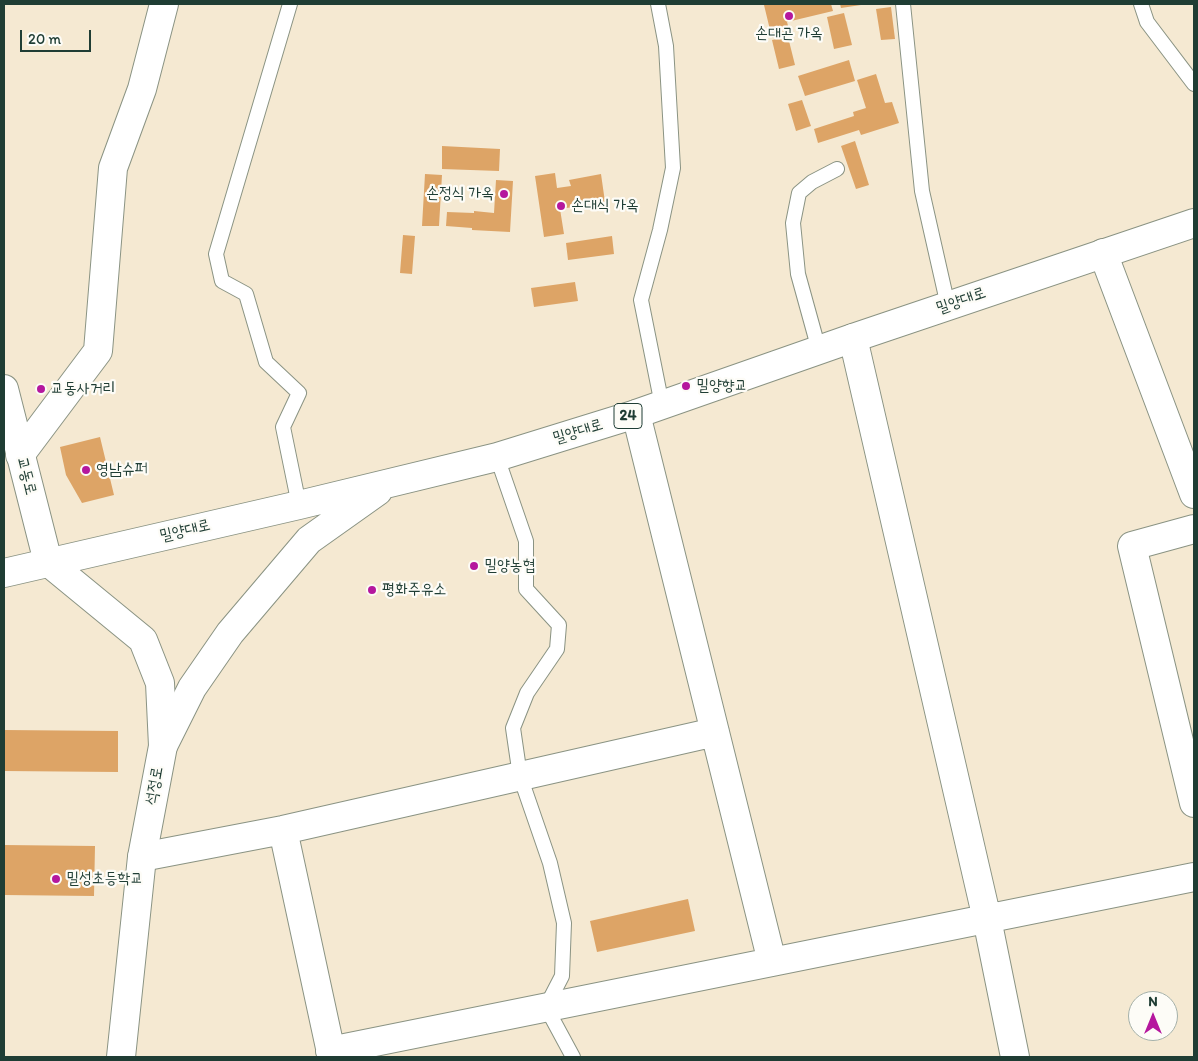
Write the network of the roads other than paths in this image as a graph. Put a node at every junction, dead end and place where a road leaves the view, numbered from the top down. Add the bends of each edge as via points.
1 (164, 4) edge
2 (290, 4) edge
3 (658, 4) edge
4 (903, 4) edge
5 (1141, 4) edge
6 (1194, 84) edge
7 (837, 169) dead end
8 (1194, 208) edge
9 (1194, 223) edge
10 (1163, 233) junction
11 (1104, 253) junction
12 (948, 306) junction
13 (852, 338) junction
14 (819, 350) junction
15 (4, 390) edge
16 (662, 405) junction
17 (636, 414) junction
18 (20, 455) junction
19 (497, 457) junction
20 (388, 483) junction
21 (1194, 494) edge
22 (299, 505) junction
23 (1194, 529) edge
24 (48, 562) junction
25 (4, 573) edge
26 (715, 732) junction
27 (162, 746) junction
28 (520, 776) junction
29 (1194, 803) edge
30 (283, 830) junction
31 (142, 858) junction
32 (1194, 877) edge
33 (987, 918) junction
34 (772, 962) junction
35 (546, 1007) junction
36 (331, 1054) edge
37 (122, 1057) edge
38 (573, 1057) edge
39 (1015, 1057) edge

1 - 18 street via 142,88 113,168 98,351
2 - 22 lane via 216,254 222,281 246,294 266,362 299,393 283,427
3 - 16 lane via 666,46 673,168 641,300
4 - 12 lane via 922,191
5 - 6 lane via 1147,22
7 - 14 lane via 799,192 793,223 798,274
8 - 10 street
9 - 10 street, 밀양대로 / 24
10 - 11 street, 밀양대로 / 24
11 - 12 street, 밀양대로 / 24
11 - 21 street
12 - 13 street, 밀양대로 / 24
13 - 14 street, 밀양대로 / 24
13 - 33 street
14 - 16 street, 밀양대로 / 24
15 - 18 street, 교동로
16 - 17 street, 밀양대로 / 24
17 - 19 street, 밀양대로 / 24
17 - 26 street
18 - 24 street, 교동로
19 - 20 street, 밀양대로 / 24
19 - 28 lane via 526,541 526,589 559,625 558,649 527,693 513,728
20 - 22 street, 밀양대로 / 24
20 - 27 street via 309,540 279,574 230,633 192,688
22 - 24 street, 밀양대로 / 24
23 - 29 street via 1132,546
24 - 25 street, 밀양대로 / 24
24 - 27 street, 석정로 via 143,640 160,683
26 - 28 street
26 - 34 street
27 - 31 street, 석정로
28 - 30 street
28 - 35 lane via 550,863 564,923 562,976
30 - 31 street
30 - 36 street
31 - 37 street, 석정로
32 - 33 street
33 - 34 street
33 - 39 street
34 - 35 street
35 - 36 street
35 - 38 lane

